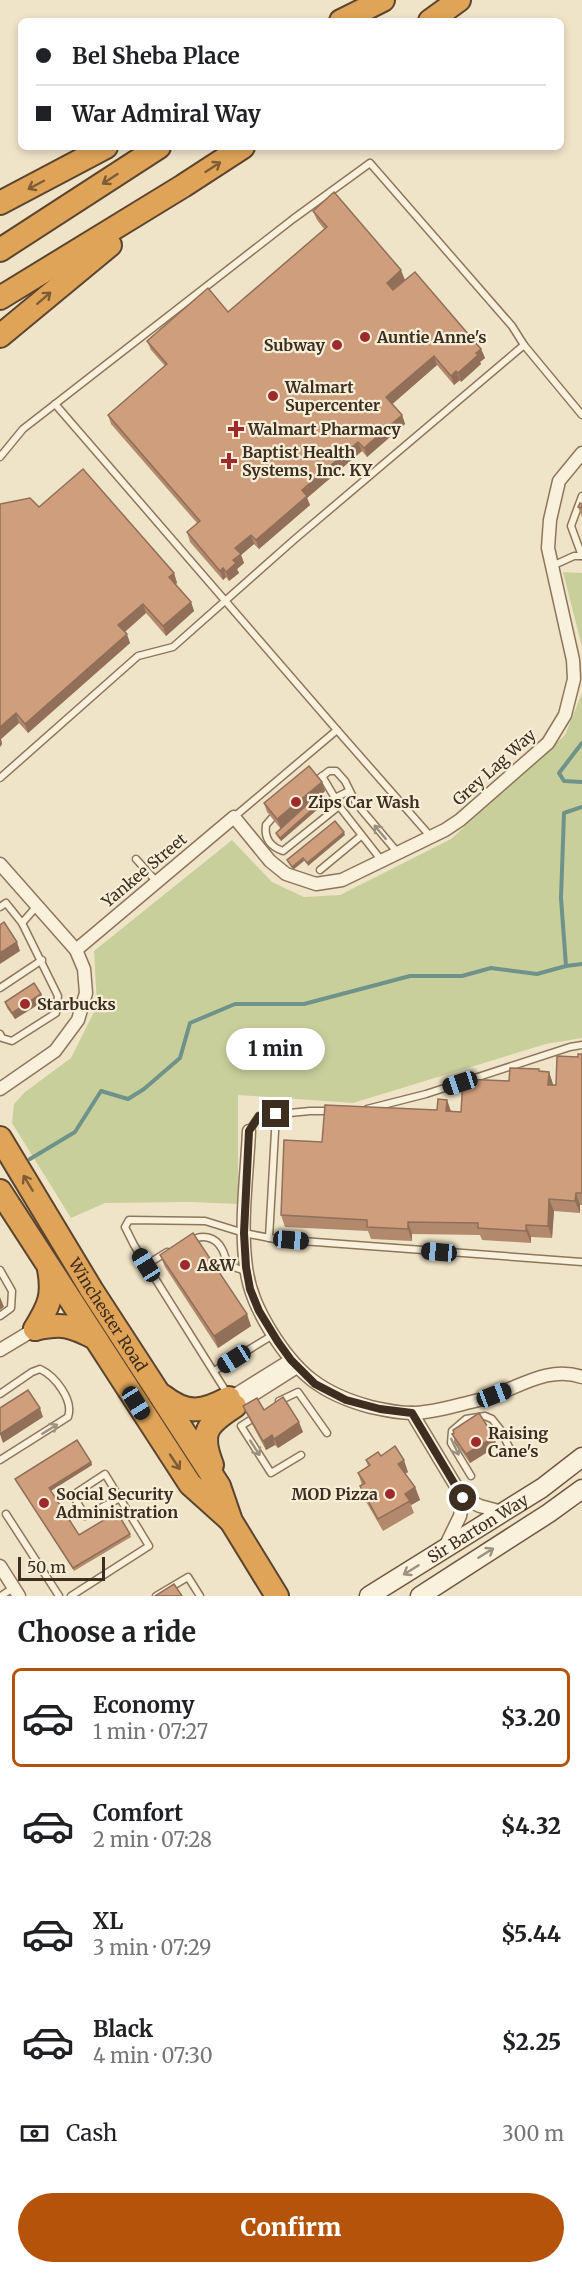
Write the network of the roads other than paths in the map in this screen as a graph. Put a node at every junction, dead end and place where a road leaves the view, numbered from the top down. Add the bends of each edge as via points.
1 (385, 0) edge
2 (459, 0) edge
3 (347, 18) edge
4 (358, 18) edge
5 (434, 18) edge
6 (100, 150) edge
7 (154, 150) edge
8 (238, 150) edge
9 (183, 186) junction
10 (0, 203) edge
11 (0, 250) edge
12 (0, 298) edge
13 (0, 336) edge
14 (524, 345) junction
15 (55, 404) junction
16 (582, 415) edge
17 (582, 453) edge
18 (0, 457) edge
19 (582, 496) edge
20 (582, 556) edge
21 (551, 567) junction
22 (226, 600) junction
23 (337, 730) junction
24 (322, 776) junction
25 (0, 778) edge
26 (316, 781) edge
27 (349, 791) junction
28 (335, 798) junction
29 (356, 803) dead end
30 (339, 806) junction
31 (361, 809) dead end
32 (234, 817) junction
33 (272, 818) edge
34 (361, 836) junction
35 (431, 837) junction
36 (398, 854) junction
37 (136, 859) dead end
38 (382, 862) junction
39 (1, 867) edge
40 (320, 870) dead end
41 (156, 881) junction
42 (37, 906) junction
43 (0, 907) edge
44 (21, 923) junction
45 (76, 950) junction
46 (42, 960) junction
47 (0, 988) edge
48 (0, 1034) edge
49 (582, 1045) edge
50 (0, 1089) edge
51 (334, 1112) edge
52 (357, 1112) edge
53 (276, 1114) junction
54 (249, 1131) joint
55 (0, 1138) edge
56 (0, 1191) edge
57 (244, 1233) junction
58 (269, 1238) junction
59 (181, 1246) edge
60 (172, 1248) edge
61 (582, 1262) edge
62 (48, 1265) junction
63 (146, 1265) junction
64 (0, 1270) edge
65 (246, 1271) junction
66 (0, 1316) edge
67 (34, 1329) junction
68 (273, 1335) junction
69 (96, 1339) junction
70 (0, 1350) edge
71 (294, 1364) junction
72 (214, 1371) junction
73 (582, 1377) edge
74 (158, 1391) junction
75 (0, 1394) edge
76 (232, 1402) junction
77 (273, 1404) edge
78 (265, 1410) edge
79 (412, 1413) junction
80 (327, 1432) dead end
81 (511, 1450) dead end
82 (301, 1455) dead end
83 (582, 1457) edge
84 (0, 1460) edge
85 (471, 1476) dead end
86 (219, 1486) junction
87 (582, 1490) edge
88 (120, 1497) junction
89 (463, 1498) junction
90 (502, 1512) junction
91 (6, 1514) dead end
92 (231, 1521) junction
93 (443, 1550) junction
94 (0, 1566) edge
95 (17, 1592) edge
96 (1, 1596) edge
97 (59, 1596) edge
98 (71, 1596) edge
99 (156, 1596) edge
100 (200, 1596) edge
101 (277, 1596) edge
102 (369, 1596) edge
103 (420, 1596) edge

1 - 3 highway
1 - 4 highway
2 - 5 highway
6 -> 10 highway
7 -> 11 highway
9 -> 8 highway
9 - 12 highway
13 -> 9 highway
14 - 15 lane via 512,326 370,163
14 - 16 lane
14 - 22 lane
15 - 18 lane via 23,429
15 - 22 lane
17 - 21 street, Grey Lag Way via 559,481 550,520
19 - 20 lane via 571,526
20 - 21 lane
21 - 35 street, Grey Lag Way via 573,660 574,679 565,715 548,743 460,820
22 - 23 lane
22 - 25 lane via 173,647 138,656
23 - 32 lane
23 - 35 lane
24 - 26 lane
24 - 27 lane via 336,771
24 - 28 lane
27 - 28 lane
27 - 29 lane
28 - 30 lane
30 - 33 lane via 283,851 267,839 266,825
30 - 34 lane
36 -> 31 lane
32 - 38 street, Grey Lag Way via 270,861 286,874 316,884 342,880
32 - 41 street, Yankee Street
34 - 38 lane
34 - 40 lane
35 - 36 street, Grey Lag Way
36 - 38 street, Grey Lag Way
37 - 41 lane
39 - 42 street
41 - 45 street, Yankee Street
42 - 44 lane
42 - 45 street
43 - 44 lane via 6,903
44 - 46 lane
45 - 50 street via 84,969 86,993 78,1020 55,1051
46 - 47 lane
46 - 48 lane via 58,996 56,1013 12,1041
49 - 52 lane
51 - 53 lane
53 - 54 lane via 259,1116
53 - 58 lane
54 - 57 street
74 -> 55 highway, Winchester Road
56 - 62 highway, Winchester Road
57 - 58 lane
57 - 63 lane via 205,1221 129,1220 125,1227
57 - 65 street
58 - 61 lane
59 - 65 lane via 205,1236 215,1240 234,1268
60 - 63 lane
62 - 67 highway via 50,1302
62 - 69 highway, Winchester Road
63 - 72 lane
64 - 66 lane via 12,1291 11,1308
65 - 68 street via 256,1304
67 - 69 highway via 57,1324 74,1327
67 - 70 street
68 - 71 street
68 - 72 lane
69 -> 92 highway, Winchester Road via 190,1484
71 - 76 street
71 - 79 street via 315,1384 346,1400
72 - 76 lane
73 - 79 street via 551,1373 482,1399
74 - 76 highway via 173,1404 196,1410
74 - 86 highway, Winchester Road
84 -> 75 lane via 68,1417 70,1410 67,1398 50,1374 40,1369
76 - 86 highway via 214,1419 205,1439
77 - 80 lane via 298,1392
78 -> 82 lane via 241,1426 271,1473
79 - 89 street
81 -> 85 lane via 492,1419 466,1419 452,1431 451,1443
83 - 90 main road, Sir Barton Way
86 - 92 highway, Winchester Road
103 -> 87 main road, Sir Barton Way
88 - 88 lane via 105,1473 72,1495 85,1516
88 - 98 lane via 149,1546
89 - 90 street
89 - 93 street via 460,1516
90 - 93 main road, Sir Barton Way
91 - 97 lane
92 - 101 highway, Winchester Road
93 -> 102 main road, Sir Barton Way
94 - 95 street
95 - 96 lane
99 - 100 lane via 188,1577

